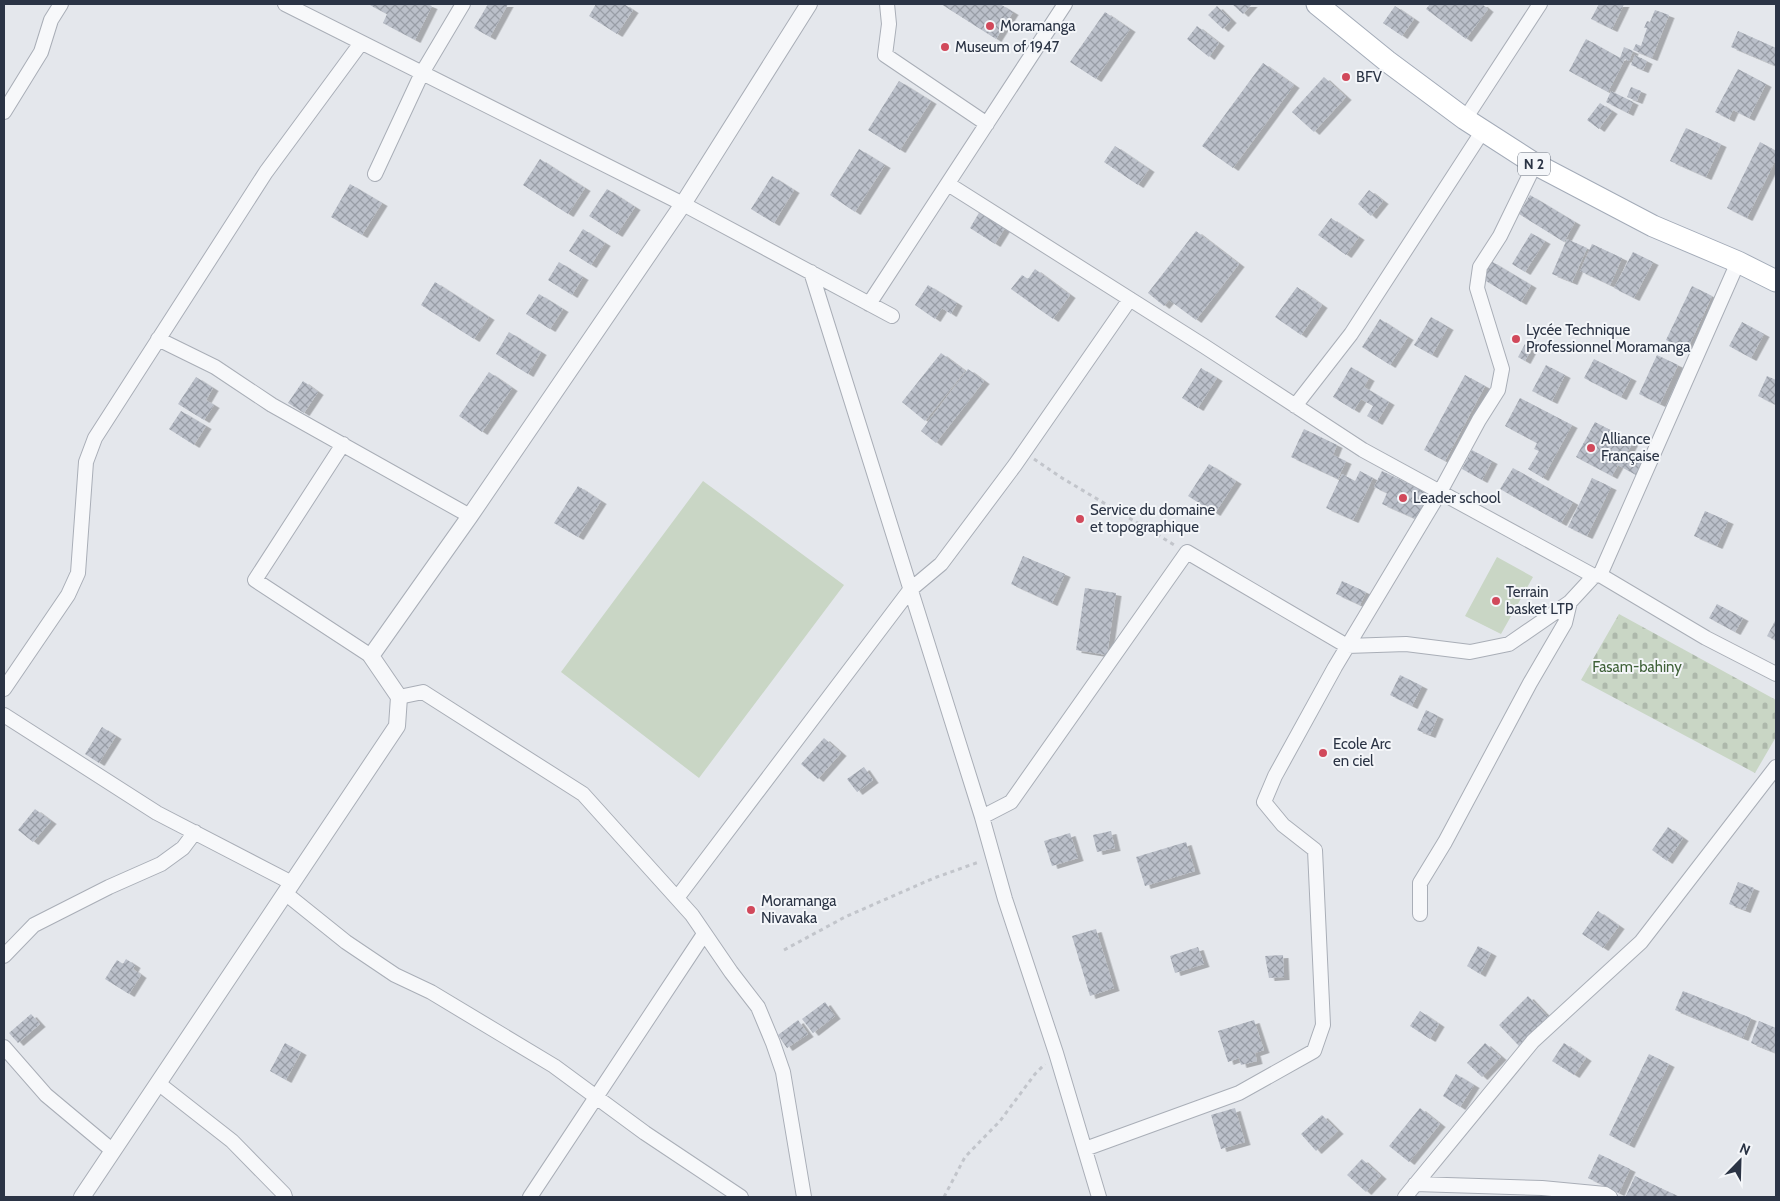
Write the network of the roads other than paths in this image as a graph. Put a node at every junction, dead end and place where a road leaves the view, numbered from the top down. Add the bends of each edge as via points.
1 (61, 4) edge
2 (284, 4) edge
3 (463, 4) edge
4 (809, 4) edge
5 (887, 4) edge
6 (1065, 4) edge
7 (1318, 4) edge
8 (1540, 4) edge
9 (361, 43) junction
10 (422, 73) junction
11 (4, 112) edge
12 (1465, 119) junction
13 (987, 124) junction
14 (1482, 132) junction
15 (1536, 164) junction
16 (376, 174) dead end
17 (948, 184) junction
18 (683, 204) junction
19 (1738, 262) junction
20 (811, 272) junction
21 (1776, 281) edge
22 (1130, 299) junction
23 (869, 304) junction
24 (892, 316) dead end
25 (158, 339) junction
26 (1295, 406) junction
27 (343, 444) junction
28 (1440, 492) junction
29 (470, 516) junction
30 (1597, 575) junction
31 (910, 590) junction
32 (1570, 602) junction
33 (1347, 646) junction
34 (371, 656) junction
35 (1776, 674) edge
36 (4, 690) edge
37 (399, 697) junction
38 (4, 715) edge
39 (1776, 767) edge
40 (982, 817) junction
41 (195, 832) junction
42 (289, 888) junction
43 (677, 898) junction
44 (1420, 914) dead end
45 (704, 934) junction
46 (4, 956) edge
47 (4, 1047) edge
48 (158, 1083) junction
49 (596, 1098) junction
50 (1085, 1149) junction
51 (113, 1151) junction
52 (1415, 1184) junction
53 (1558, 1194) edge
54 (82, 1197) edge
55 (285, 1197) edge
56 (530, 1197) edge
57 (741, 1197) edge
58 (804, 1197) edge
59 (1099, 1197) edge
60 (1405, 1197) edge
61 (1610, 1197) edge

1 - 11 street via 51,20 41,52
2 - 9 street
3 - 10 street
4 - 18 street
5 - 13 street via 889,24 885,55
6 - 13 street
7 - 12 main road, N 2
8 - 12 street
9 - 10 street
9 - 25 street via 266,172
10 - 16 street
10 - 18 street
12 - 14 main road, N 2
13 - 17 street
14 - 15 main road, N 2
14 - 26 street via 1351,334
15 - 19 main road, N 2 via 1653,226
15 - 28 street via 1500,236 1480,266 1477,288 1502,369 1498,390
17 - 22 street
17 - 23 street
18 - 20 street
18 - 29 street
19 - 21 main road, N 2
19 - 30 street
20 - 23 street
20 - 31 street
22 - 26 street
22 - 31 street via 941,564
23 - 24 street
25 - 27 street via 215,367 272,405
25 - 36 street via 95,438 86,462 78,573 68,595
26 - 28 street via 1363,450
27 - 29 street
27 - 34 street via 255,580
28 - 30 street
28 - 33 street
29 - 34 street
30 - 32 street
30 - 35 street
31 - 40 street
31 - 43 street
32 - 33 street via 1509,644 1470,652 1406,644
32 - 44 street via 1565,624 1420,882
33 - 40 street via 1187,552 1011,802
33 - 50 street via 1275,776 1264,802 1282,825 1315,850 1323,1026 1314,1051 1238,1093
34 - 37 street
37 - 42 street via 397,726
37 - 43 street via 423,692 583,794
38 - 41 street via 157,813
39 - 52 street via 1641,942 1533,1041
40 - 50 street via 1004,898
41 - 42 street
41 - 46 street via 183,848 161,864 34,926
42 - 48 street
42 - 49 street via 346,942 395,975 431,992 554,1066
43 - 45 street
45 - 49 street
45 - 58 street via 758,1007 774,1043 783,1072
47 - 51 street via 46,1094
48 - 51 street
48 - 55 street via 232,1141
49 - 56 street
49 - 57 street
50 - 59 street
51 - 54 street
52 - 53 street
52 - 60 street
53 - 61 street via 1604,1194

